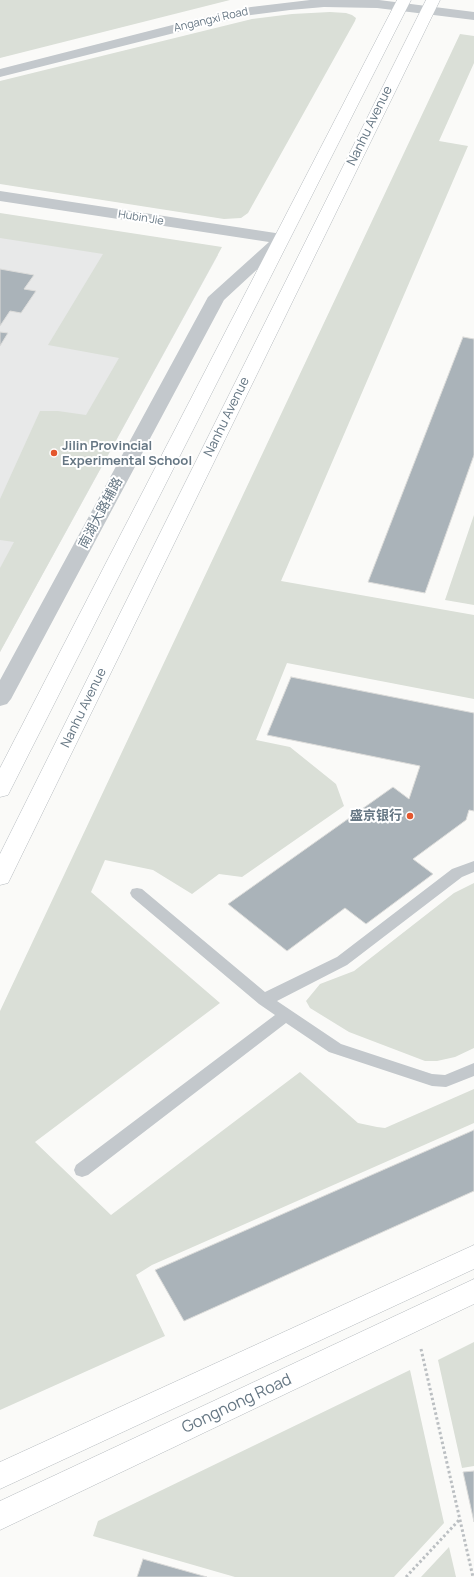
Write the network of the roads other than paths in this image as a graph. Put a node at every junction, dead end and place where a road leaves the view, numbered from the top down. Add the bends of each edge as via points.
1 (403, 3) edge
2 (430, 5) edge
3 (474, 16) edge
4 (0, 73) edge
5 (0, 196) edge
6 (282, 239) junction
7 (0, 699) edge
8 (0, 789) edge
9 (474, 866) edge
10 (0, 877) edge
11 (137, 893) dead end
12 (264, 1000) junction
13 (286, 1015) junction
14 (474, 1069) edge
15 (82, 1170) dead end
16 (474, 1256) edge
17 (474, 1291) edge
18 (0, 1476) edge
19 (0, 1516) edge

1 - 2 street, Angangxi Road
1 - 4 street, Angangxi Road via 324,3 251,11
1 - 6 main road, Nanhu Avenue
2 - 3 street, Angangxi Road
2 - 10 main road, Nanhu Avenue
5 - 6 street, Hubin Jie
6 - 7 street, 南湖大路辅路 via 217,298
6 - 8 main road, Nanhu Avenue
9 - 12 lane via 457,873 342,961
11 - 12 lane
12 - 13 lane
13 - 14 lane via 335,1048 432,1080 446,1081
13 - 15 lane
16 - 18 main road
17 - 19 main road, Gongnong Road

